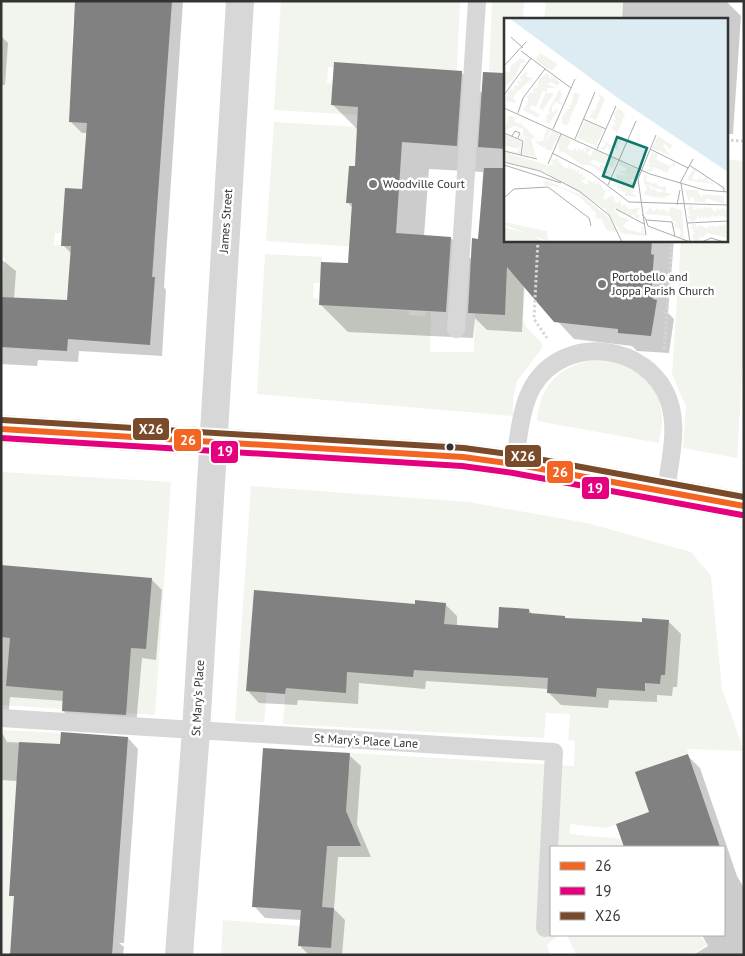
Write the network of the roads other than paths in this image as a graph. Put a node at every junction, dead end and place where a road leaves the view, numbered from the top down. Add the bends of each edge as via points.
1 (240, 1) edge
2 (477, 1) edge
3 (456, 329) dead end
4 (1, 429) edge
5 (212, 441) junction
6 (514, 464) junction
7 (666, 492) junction
8 (744, 506) edge
9 (1, 718) edge
10 (196, 731) junction
11 (544, 928) dead end
12 (179, 955) edge

1 - 5 street, James Street
2 - 3 lane
4 - 5 main road
5 - 6 main road via 463,457
5 - 10 street, St Mary's Place
6 - 7 main road
6 - 7 lane via 528,396 541,376 560,360 583,352 607,351 630,358 650,371 664,391 672,413
7 - 8 main road
9 - 10 lane, St Mary's Place Lane
10 - 11 lane, St Mary's Place Lane via 554,752
10 - 12 street, St Mary's Place

